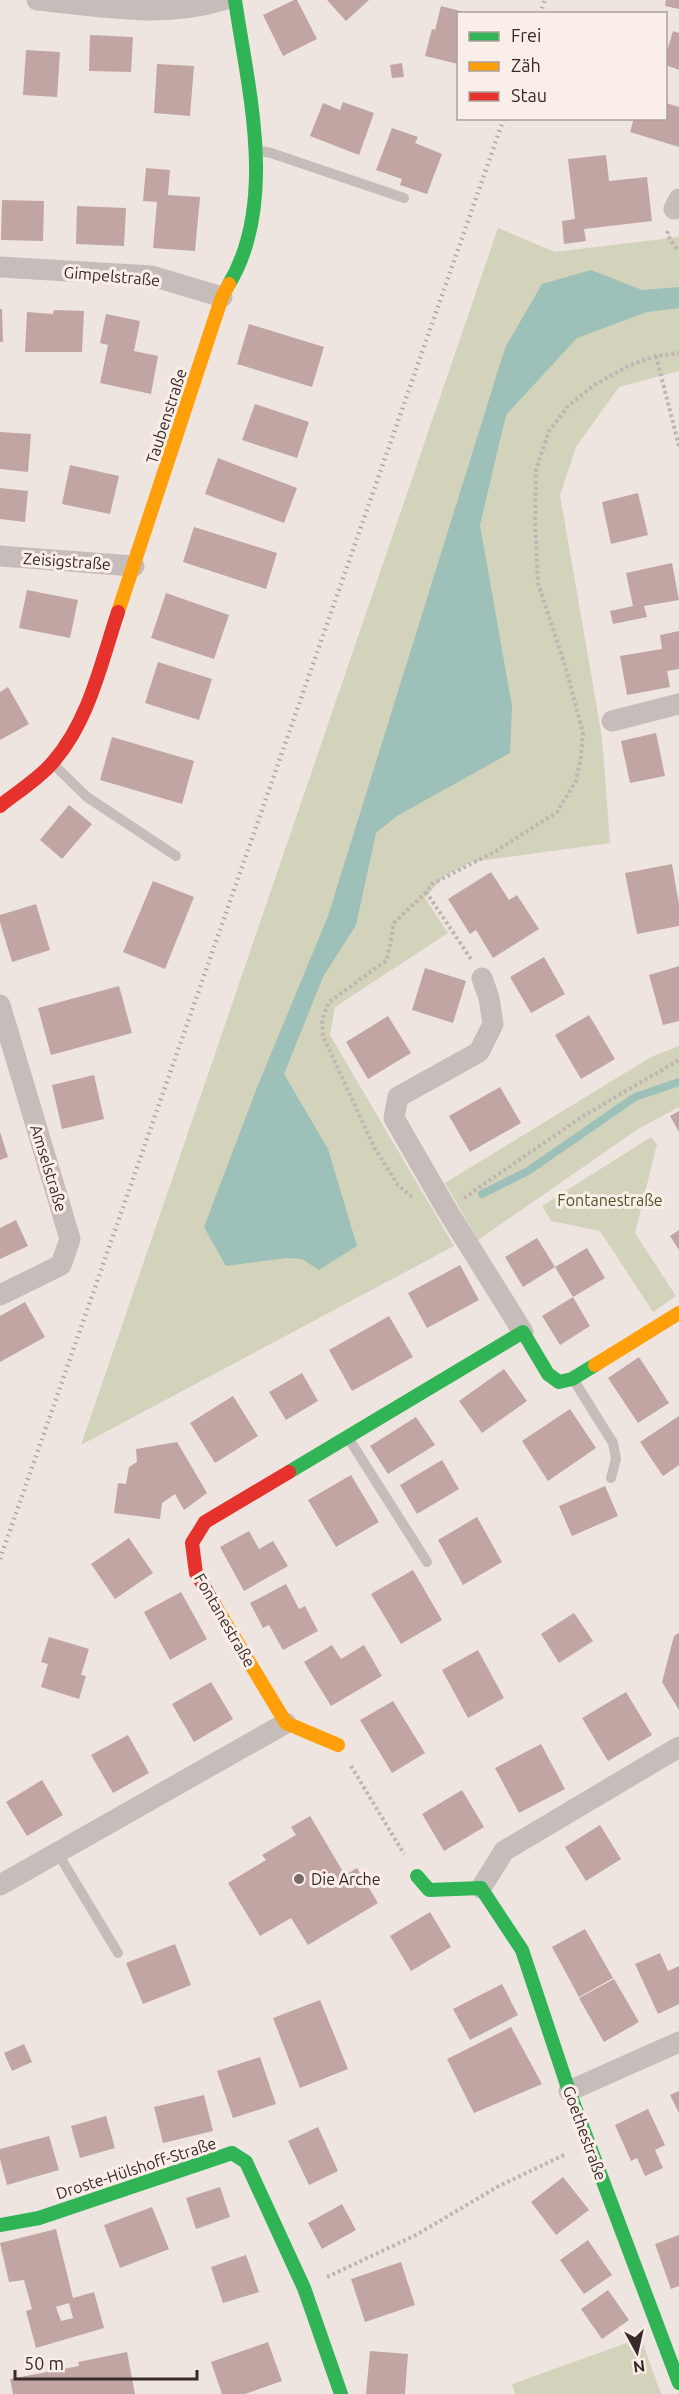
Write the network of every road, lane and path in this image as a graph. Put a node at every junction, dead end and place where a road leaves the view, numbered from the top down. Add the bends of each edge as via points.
1 (37, 0) edge
2 (223, 0) edge
3 (235, 0) edge
4 (255, 150) junction
5 (404, 198) dead end
6 (0, 267) edge
7 (222, 297) junction
8 (679, 352) edge
9 (657, 356) junction
10 (679, 446) edge
11 (0, 556) edge
12 (134, 566) junction
13 (679, 704) edge
14 (612, 722) dead end
15 (52, 764) junction
16 (0, 806) edge
17 (176, 856) dead end
18 (426, 892) junction
19 (482, 978) joint
20 (0, 1005) edge
21 (679, 1060) edge
22 (447, 1210) junction
23 (0, 1295) edge
24 (679, 1313) edge
25 (523, 1332) junction
26 (572, 1379) junction
27 (348, 1437) junction
28 (611, 1478) dead end
29 (427, 1562) dead end
30 (286, 1723) junction
31 (338, 1745) joint
32 (679, 1748) edge
33 (57, 1852) junction
34 (417, 1876) joint
35 (0, 1885) edge
36 (481, 1888) junction
37 (118, 1953) dead end
38 (679, 2042) edge
39 (569, 2091) junction
40 (588, 2143) junction
41 (0, 2225) edge
42 (304, 2288) junction
43 (679, 2383) edge
44 (341, 2394) edge

1 - 2 street via 152,12
3 - 4 street, Taubenstraße
4 - 5 lane
4 - 7 street, Taubenstraße via 254,214 243,258
6 - 7 street, Gimpelstraße via 152,276
7 - 12 street, Taubenstraße
8 - 9 path
9 - 10 path
9 - 18 path via 630,365 594,385 569,405 549,431 536,470 538,583 583,733 576,781 556,812
11 - 12 street, Zeisigstraße
12 - 15 street, Taubenstraße via 91,694 74,735
13 - 14 street
15 - 16 street, Taubenstraße
15 - 17 lane via 87,796
18 - 19 path
18 - 22 path via 394,923 387,960 329,1002 322,1020 323,1036 374,1147 398,1185 426,1208 439,1213
19 - 22 street via 493,1024 479,1052 398,1097 394,1118
20 - 23 street, Amselstraße via 70,1239 61,1265
21 - 22 path via 583,1116
22 - 25 street
24 - 26 street
25 - 26 street via 548,1374 559,1382
25 - 27 street, Fontanestraße
26 - 28 lane via 613,1443 616,1459
27 - 29 lane
27 - 30 street, Fontanestraße via 206,1522 192,1543 196,1573
30 - 31 street
30 - 33 street
31 - 34 path
32 - 36 street via 504,1851
33 - 35 street
33 - 37 lane
34 - 36 street via 429,1890
36 - 39 street, Goethestraße via 522,1950
38 - 39 street
39 - 40 street, Goethestraße
40 - 42 path via 497,2187 416,2235
40 - 43 street, Goethestraße
41 - 42 street, Droste-Hülshoff-Straße via 39,2218 232,2153 246,2162
42 - 44 street, Droste-Hülshoff-Straße

